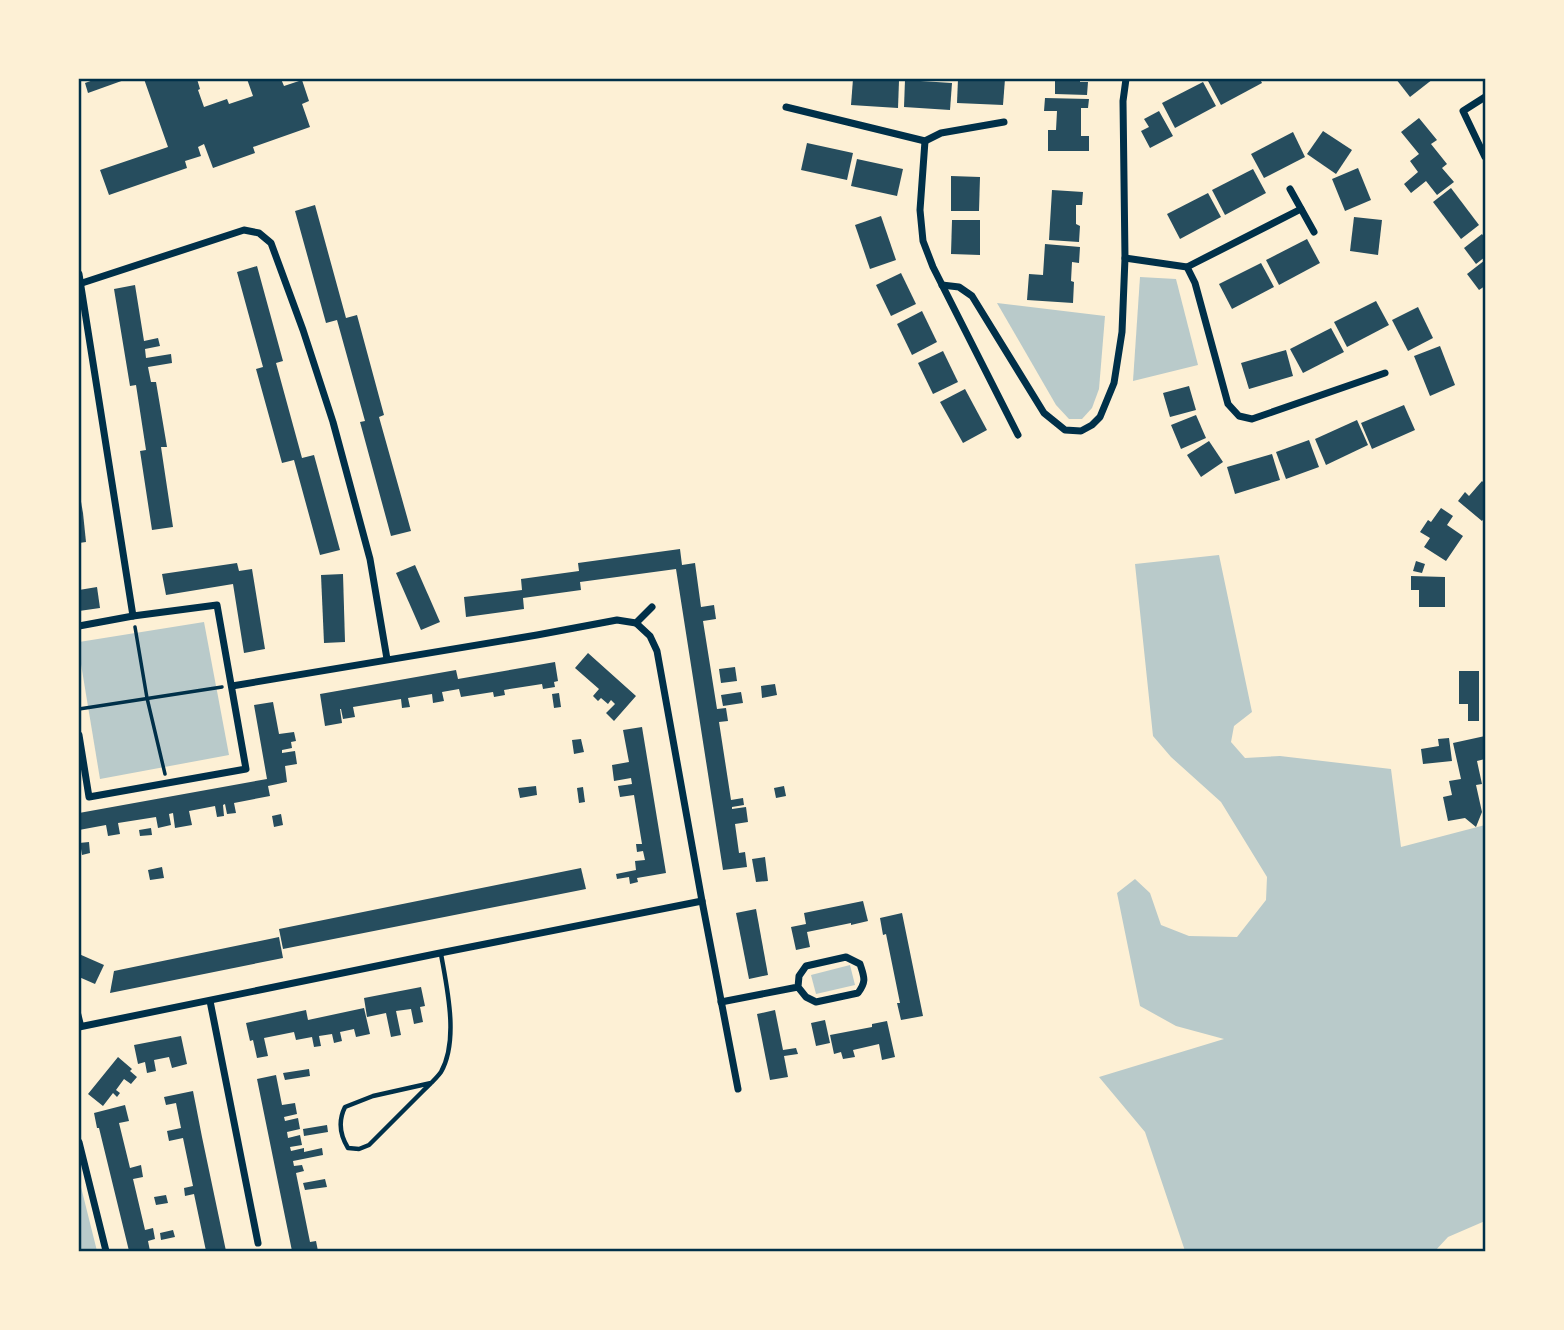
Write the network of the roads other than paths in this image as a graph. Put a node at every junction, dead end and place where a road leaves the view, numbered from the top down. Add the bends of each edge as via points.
1 (1126, 79) edge
2 (1485, 97) edge
3 (786, 107) dead end
4 (1004, 122) dead end
5 (925, 141) junction
6 (1485, 157) edge
7 (1290, 189) dead end
8 (1301, 209) junction
9 (1314, 232) dead end
10 (1125, 258) junction
11 (1187, 268) junction
12 (79, 274) edge
13 (80, 284) edge
14 (942, 285) junction
15 (1385, 373) dead end
16 (1018, 435) dead end
17 (652, 607) dead end
18 (134, 616) junction
19 (636, 623) junction
20 (79, 626) edge
21 (387, 659) junction
22 (232, 686) junction
23 (79, 735) edge
24 (702, 901) junction
25 (440, 953) junction
26 (798, 987) junction
27 (210, 1001) junction
28 (721, 1002) junction
29 (79, 1014) edge
30 (81, 1027) edge
31 (431, 1083) junction
32 (738, 1089) dead end
33 (79, 1142) edge
34 (258, 1243) dead end
35 (106, 1251) edge

1 - 10 street
2 - 6 street via 1463,111
3 - 5 street
4 - 5 street via 941,133
5 - 14 street via 920,210 923,241
7 - 8 street
8 - 9 street
8 - 11 street
10 - 11 street
10 - 14 street via 1114,383 1100,417 1081,431 1065,430 1044,413 972,296 959,287
11 - 15 street via 1228,404 1239,416 1252,419
12 - 13 street
13 - 18 street
13 - 21 street via 244,230 259,233 271,243 336,435 370,559
14 - 16 street
17 - 19 street
18 - 20 street
18 - 22 street via 217,605
19 - 21 street via 617,620
19 - 24 street via 657,650
21 - 22 street
22 - 23 street via 246,769 89,797
24 - 25 street
24 - 28 street
25 - 27 street
25 - 31 lane via 450,1047 441,1072
26 - 26 street via 806,966 846,957 860,964 865,978 858,993 816,1002
26 - 28 street
27 - 30 street
27 - 34 street
28 - 32 street
29 - 30 lane
31 - 31 lane via 369,1145 348,1148 341,1129 345,1107
33 - 35 street

